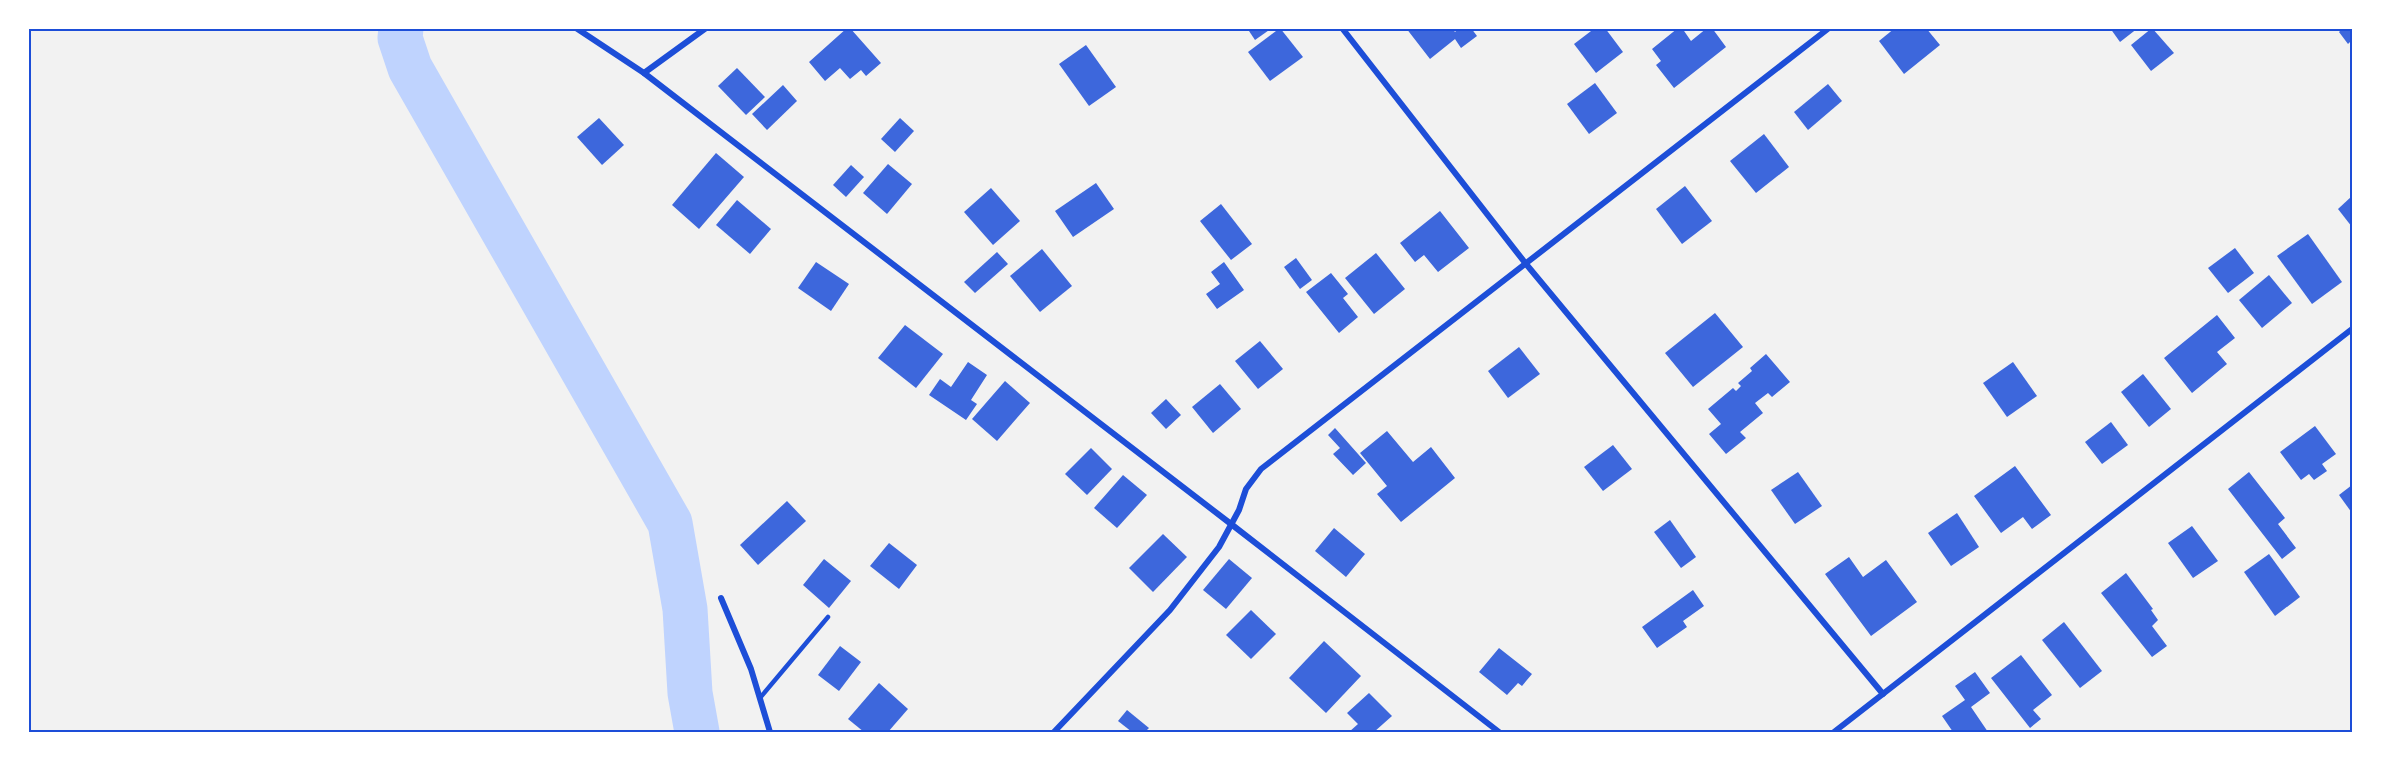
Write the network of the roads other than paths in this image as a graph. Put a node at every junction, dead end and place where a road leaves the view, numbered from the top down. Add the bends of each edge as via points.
1 (576, 28) edge
2 (706, 28) edge
3 (1342, 28) edge
4 (1829, 28) edge
5 (644, 73) junction
6 (1526, 264) junction
7 (2352, 330) edge
8 (1231, 524) junction
9 (721, 598) dead end
10 (828, 616) dead end
11 (1882, 694) junction
12 (760, 698) junction
13 (770, 732) edge
14 (1054, 732) edge
15 (1499, 732) edge
16 (1834, 732) edge

1 - 5 street
2 - 5 street
3 - 6 street
4 - 6 street
5 - 8 street
6 - 8 street via 1261,469 1246,489
6 - 11 street
7 - 11 street
8 - 14 street via 1220,547 1170,610
8 - 15 street
9 - 12 street
10 - 12 lane
11 - 16 street
12 - 13 street

